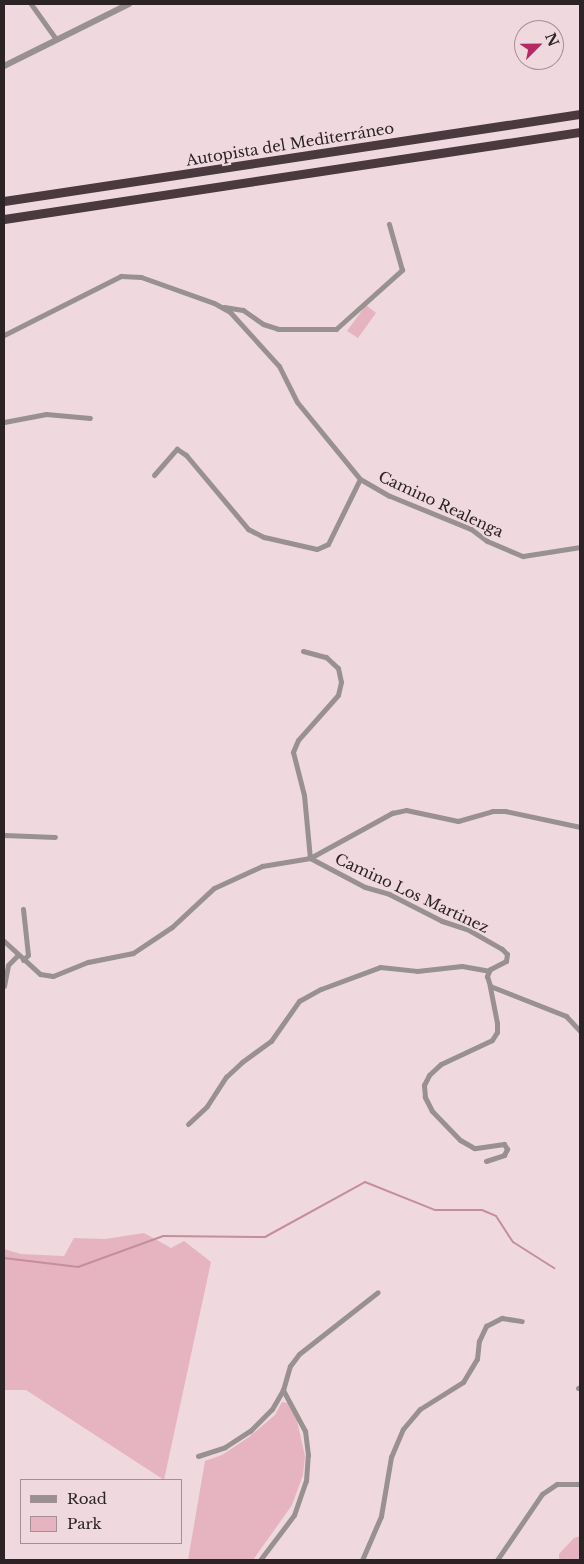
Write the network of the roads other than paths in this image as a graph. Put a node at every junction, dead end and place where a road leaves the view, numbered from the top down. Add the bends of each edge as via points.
1 (32, 4) edge
2 (129, 4) edge
3 (56, 39) junction
4 (4, 66) edge
5 (580, 114) edge
6 (580, 132) edge
7 (4, 200) edge
8 (4, 219) edge
9 (388, 224) dead end
10 (224, 307) junction
11 (4, 335) edge
12 (90, 418) dead end
13 (4, 422) edge
14 (154, 475) dead end
15 (360, 479) junction
16 (580, 547) edge
17 (303, 651) dead end
18 (580, 826) edge
19 (4, 835) edge
20 (56, 838) dead end
21 (310, 858) junction
22 (23, 909) dead end
23 (4, 941) edge
24 (18, 955) junction
25 (24, 960) junction
26 (489, 972) junction
27 (4, 986) edge
28 (490, 986) junction
29 (580, 1031) edge
30 (188, 1124) dead end
31 (486, 1160) dead end
32 (378, 1292) dead end
33 (522, 1320) dead end
34 (284, 1390) junction
35 (198, 1456) dead end
36 (580, 1484) edge
37 (504, 1553) junction
38 (260, 1560) edge
39 (362, 1560) edge
40 (497, 1560) edge
41 (506, 1560) edge

1 - 3 street
2 - 3 street
3 - 4 street
5 - 7 highway, Autopista del Mediterráneo
6 - 8 highway, Autopista del Mediterráneo
9 - 10 street via 402,270 336,329 278,329 263,324 243,310
10 - 11 street, Camino Realenga via 141,277 121,276
10 - 15 street, Camino Realenga via 279,366 297,402
12 - 13 street via 46,414
14 - 15 street via 177,450 186,455 248,529 264,538 317,550 328,544
15 - 16 street, Camino Realenga via 390,496 471,529 487,541 523,556
17 - 21 street via 326,657 338,668 341,682 338,694 298,740 293,752 304,795
18 - 21 street via 505,811 458,820 406,810 392,813
19 - 20 street
21 - 25 street via 262,866 214,888 172,926 133,953 88,962 53,976 40,974
21 - 26 street, Camino Los Martinez via 365,887 389,894 502,948 507,954 506,961
22 - 25 street via 28,955
23 - 24 street
24 - 25 street
24 - 27 street via 8,965
26 - 28 street
26 - 30 street via 462,966 416,971 380,967 321,989 299,1001 271,1042 226,1077 207,1106
28 - 29 street via 566,1016
28 - 31 street via 497,1022 497,1032 492,1040 442,1064 429,1075 424,1085 425,1097 432,1111 460,1140 474,1148 504,1144 507,1149 504,1155
32 - 34 street via 300,1354 290,1366
33 - 39 street via 502,1318 486,1326 479,1341 477,1359 463,1382 420,1409 403,1429 391,1457 381,1516
34 - 35 street via 272,1410 250,1431 225,1447
34 - 38 street via 304,1432 308,1455 306,1481 294,1515
36 - 37 street via 557,1484 542,1494
37 - 40 street
37 - 41 street

